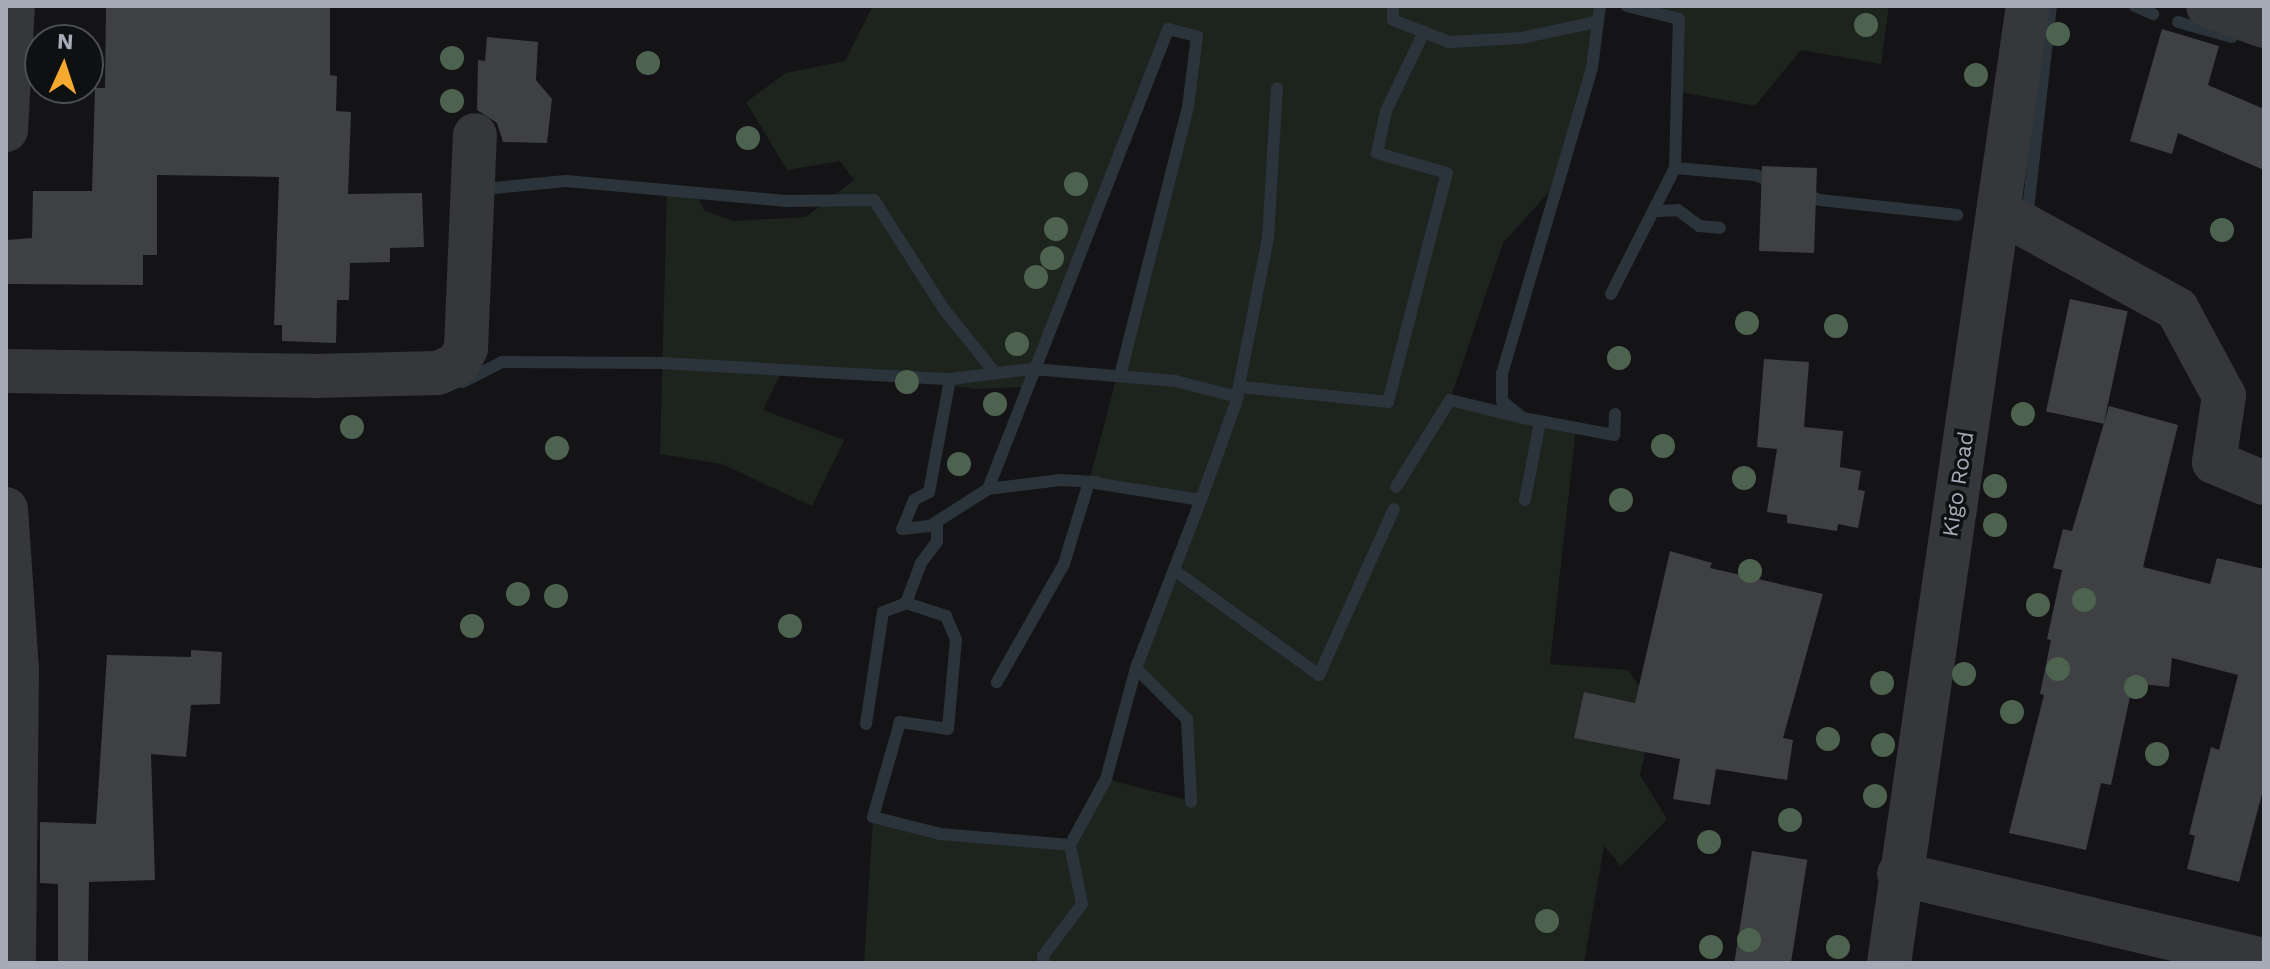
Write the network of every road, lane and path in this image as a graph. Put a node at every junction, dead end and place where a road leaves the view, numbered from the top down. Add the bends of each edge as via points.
1 (13, 6) edge
2 (2028, 6) edge
3 (2208, 6) edge
4 (2264, 26) edge
5 (6, 130) edge
6 (475, 135) dead end
7 (2002, 213) junction
8 (6, 371) edge
9 (2264, 483) edge
10 (6, 509) edge
11 (1899, 874) junction
12 (2264, 960) edge
13 (14, 963) edge
14 (1889, 963) edge

1 - 5 street
2 - 7 street, Kigo Road
3 - 4 street
6 - 8 street via 467,332 458,364 438,373 313,376
7 - 9 street via 2177,309 2224,396 2214,462
7 - 11 street, Kigo Road
10 - 13 street via 17,669
11 - 12 street
11 - 14 street, Kigo Road

